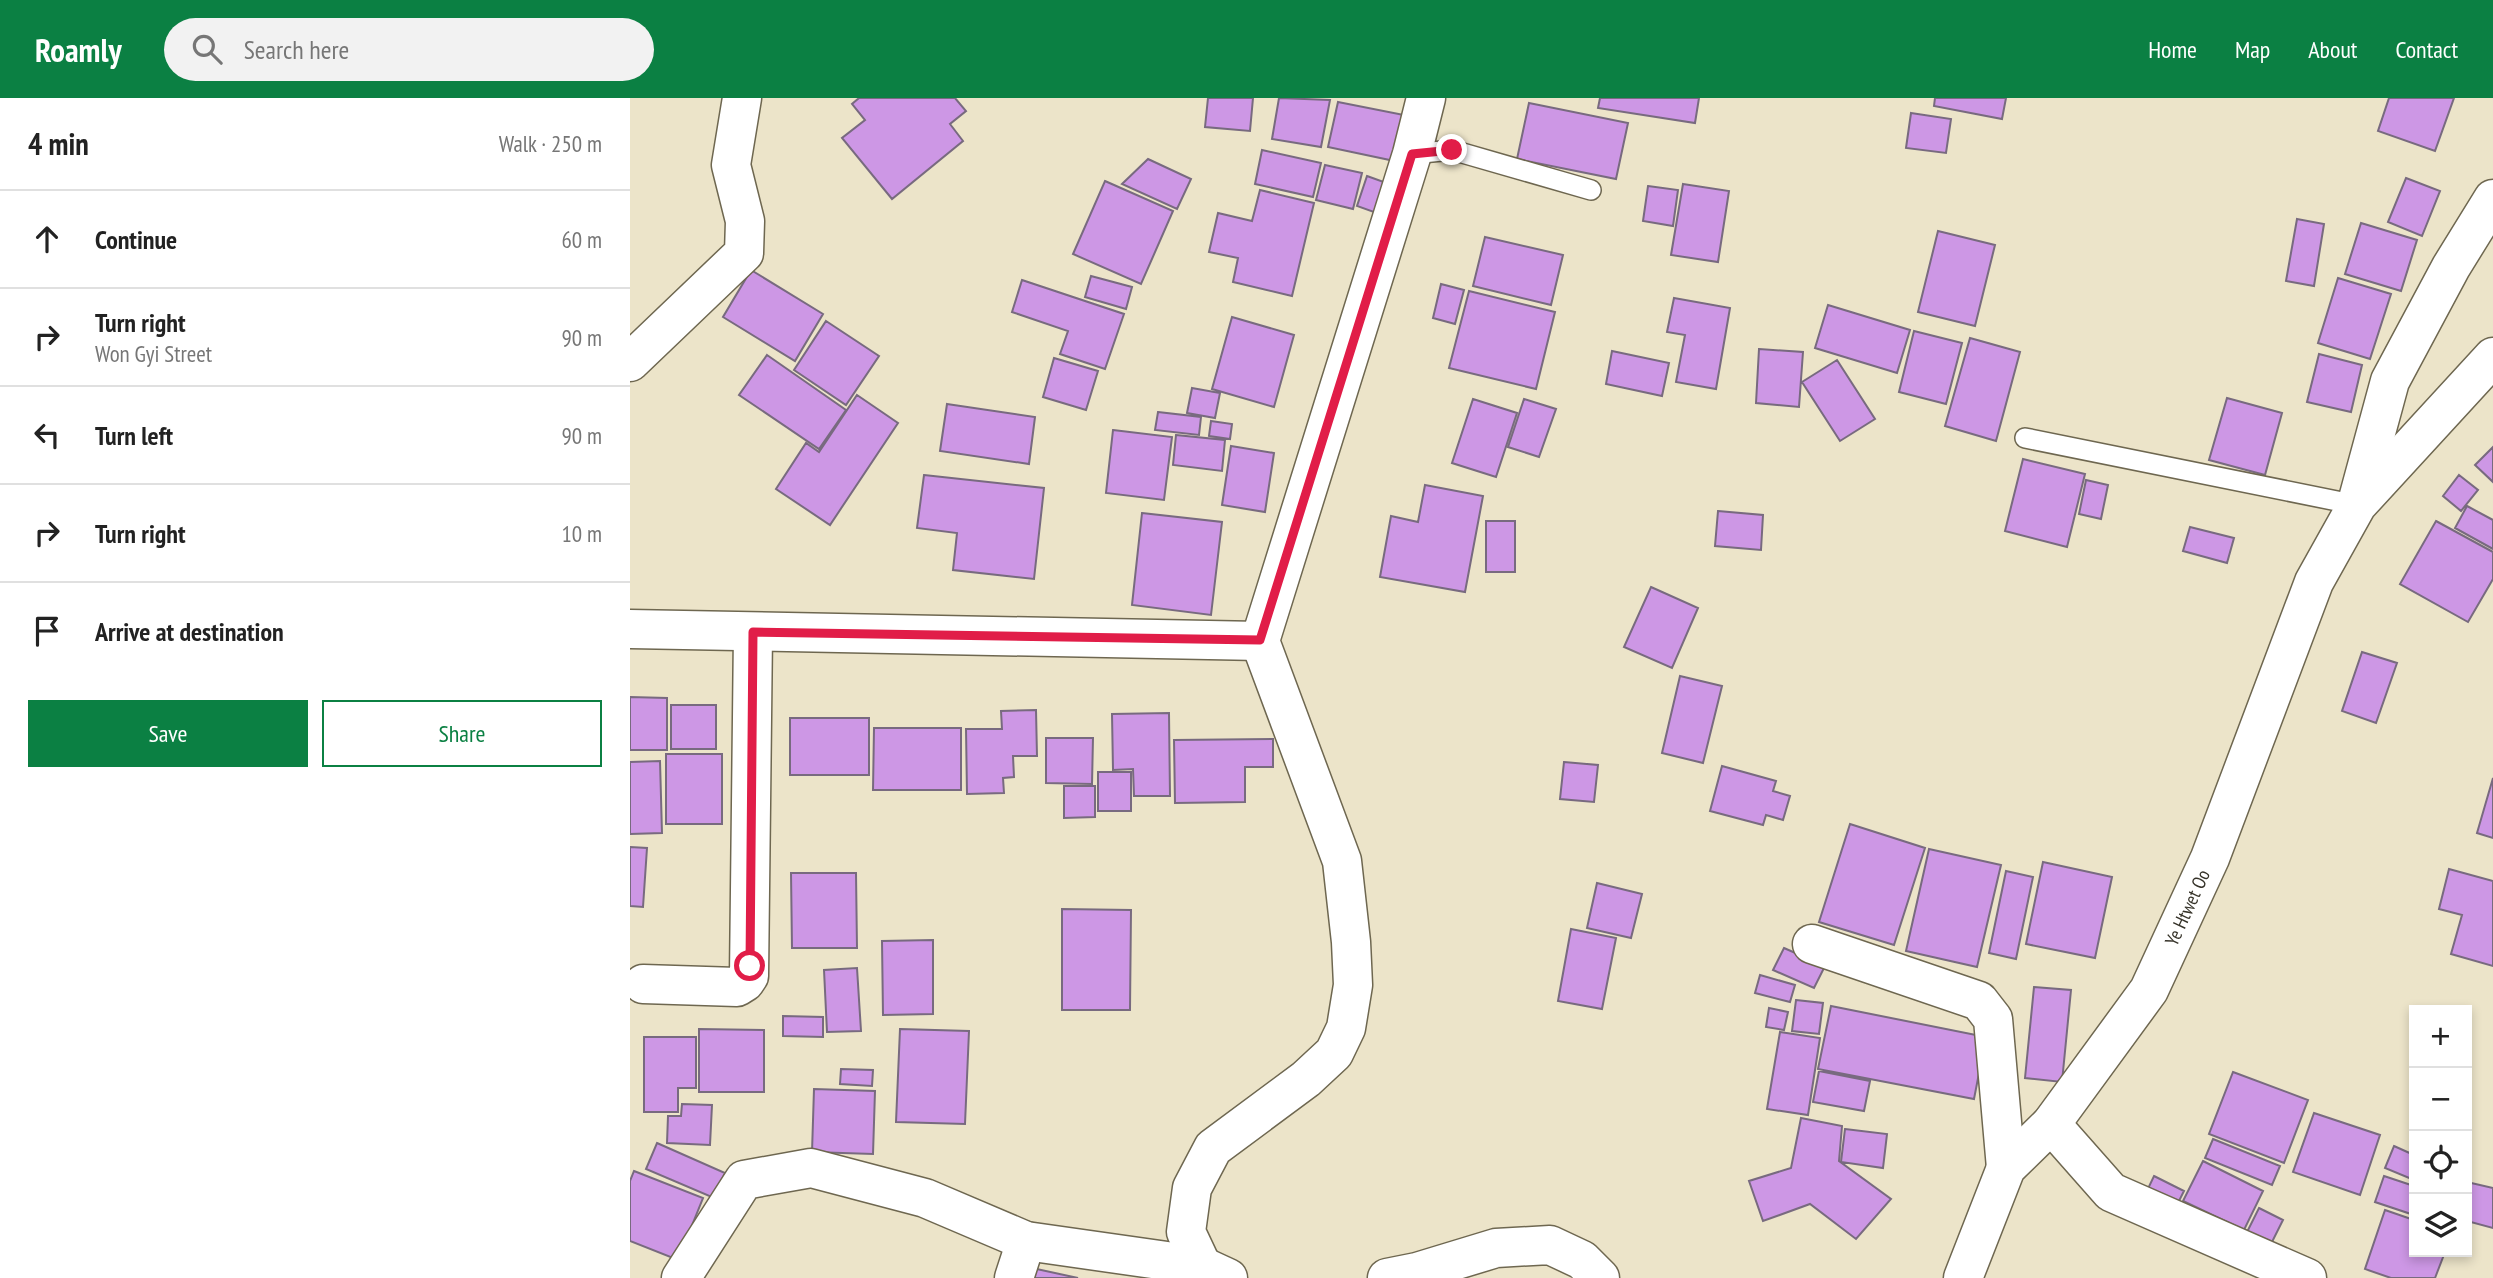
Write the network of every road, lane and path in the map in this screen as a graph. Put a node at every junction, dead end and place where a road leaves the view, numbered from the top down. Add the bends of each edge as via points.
1 (742, 98) edge
2 (1426, 98) edge
3 (1412, 154) junction
4 (1591, 190) dead end
5 (2493, 199) edge
6 (2493, 357) edge
7 (630, 362) edge
8 (2025, 438) dead end
9 (2357, 505) junction
10 (630, 629) edge
11 (753, 632) junction
12 (1260, 640) junction
13 (1812, 944) dead end
14 (643, 984) dead end
15 (2051, 1124) junction
16 (2006, 1168) junction
17 (1026, 1241) junction
18 (1215, 1272) edge
19 (681, 1278) edge
20 (1014, 1278) edge
21 (1387, 1278) edge
22 (1600, 1278) edge
23 (1963, 1278) edge
24 (2307, 1278) edge

1 - 7 street via 731,164 745,221 744,253
2 - 3 street
3 - 4 lane via 1452,150
3 - 12 street
5 - 9 street via 2390,381
6 - 9 street
8 - 9 lane
9 - 15 street, Ye Htwet Oo via 2314,582 2210,858 2149,989
10 - 11 street
11 - 12 street
11 - 14 street via 749,976 737,986
12 - 18 street via 1342,861 1353,985 1346,1028 1334,1053 1213,1148 1192,1188 1186,1232
13 - 16 street via 1979,1002 1993,1019
15 - 16 street, Ye Htwet Oo
15 - 24 street via 2111,1192
16 - 23 street, Ye Htwet Oo
17 - 18 street
17 - 19 street via 925,1198 811,1168 744,1180
17 - 20 street
21 - 22 street via 1496,1248 1550,1245 1582,1260

